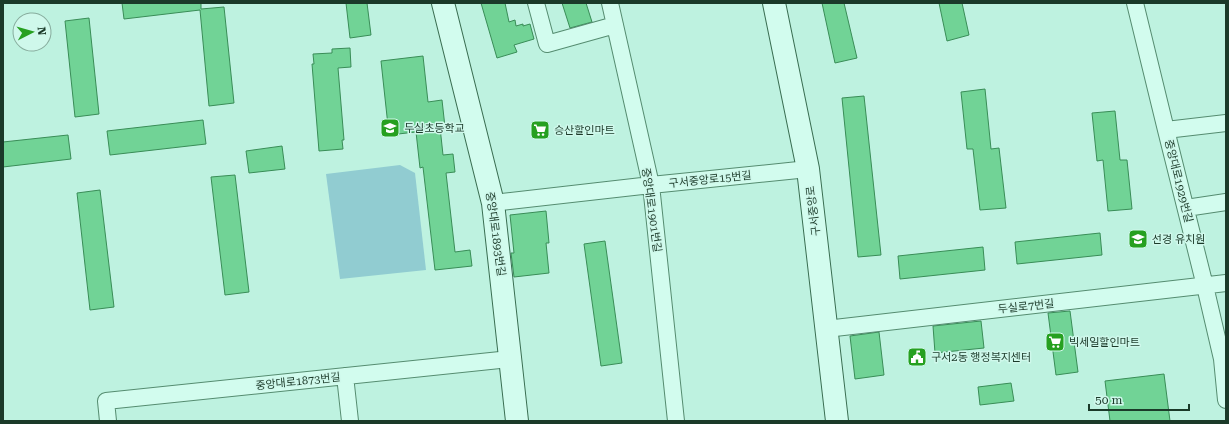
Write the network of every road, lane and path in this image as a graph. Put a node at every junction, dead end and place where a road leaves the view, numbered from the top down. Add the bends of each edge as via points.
1 (443, 3) edge
2 (536, 3) edge
3 (610, 3) edge
4 (774, 3) edge
5 (1135, 3) edge
6 (615, 25) junction
7 (1226, 123) edge
8 (1166, 130) junction
9 (808, 169) junction
10 (651, 185) junction
11 (1226, 202) edge
12 (494, 203) junction
13 (1186, 208) junction
14 (1226, 283) edge
15 (1205, 286) junction
16 (826, 329) junction
17 (510, 359) junction
18 (1224, 359) edge
19 (345, 376) junction
20 (1226, 400) edge
21 (108, 421) edge
22 (350, 421) edge
23 (517, 421) edge
24 (676, 421) edge
25 (837, 421) edge

1 - 12 street, 중앙대로1893번길
2 - 6 street via 547,44
3 - 6 street, 중앙대로1901번길
4 - 9 street, 구서중앙로
5 - 8 street, 중앙대로1929번길
6 - 10 street, 중앙대로1901번길
7 - 8 street
8 - 13 street, 중앙대로1929번길
9 - 10 street, 구서중앙로15번길
9 - 16 street, 구서중앙로
10 - 12 street, 구서중앙로15번길
10 - 24 street, 중앙대로1901번길
11 - 13 street
12 - 17 street, 중앙대로1893번길
13 - 15 street, 중앙대로1929번길
14 - 15 street, 두실로7번길
15 - 16 street, 두실로7번길
15 - 18 street, 중앙대로1929번길
16 - 25 street, 구서중앙로
17 - 19 street, 중앙대로1873번길
17 - 23 street, 중앙대로1893번길
18 - 20 street, 중앙대로1929번길
19 - 21 street, 중앙대로1873번길 via 106,401
19 - 22 street

